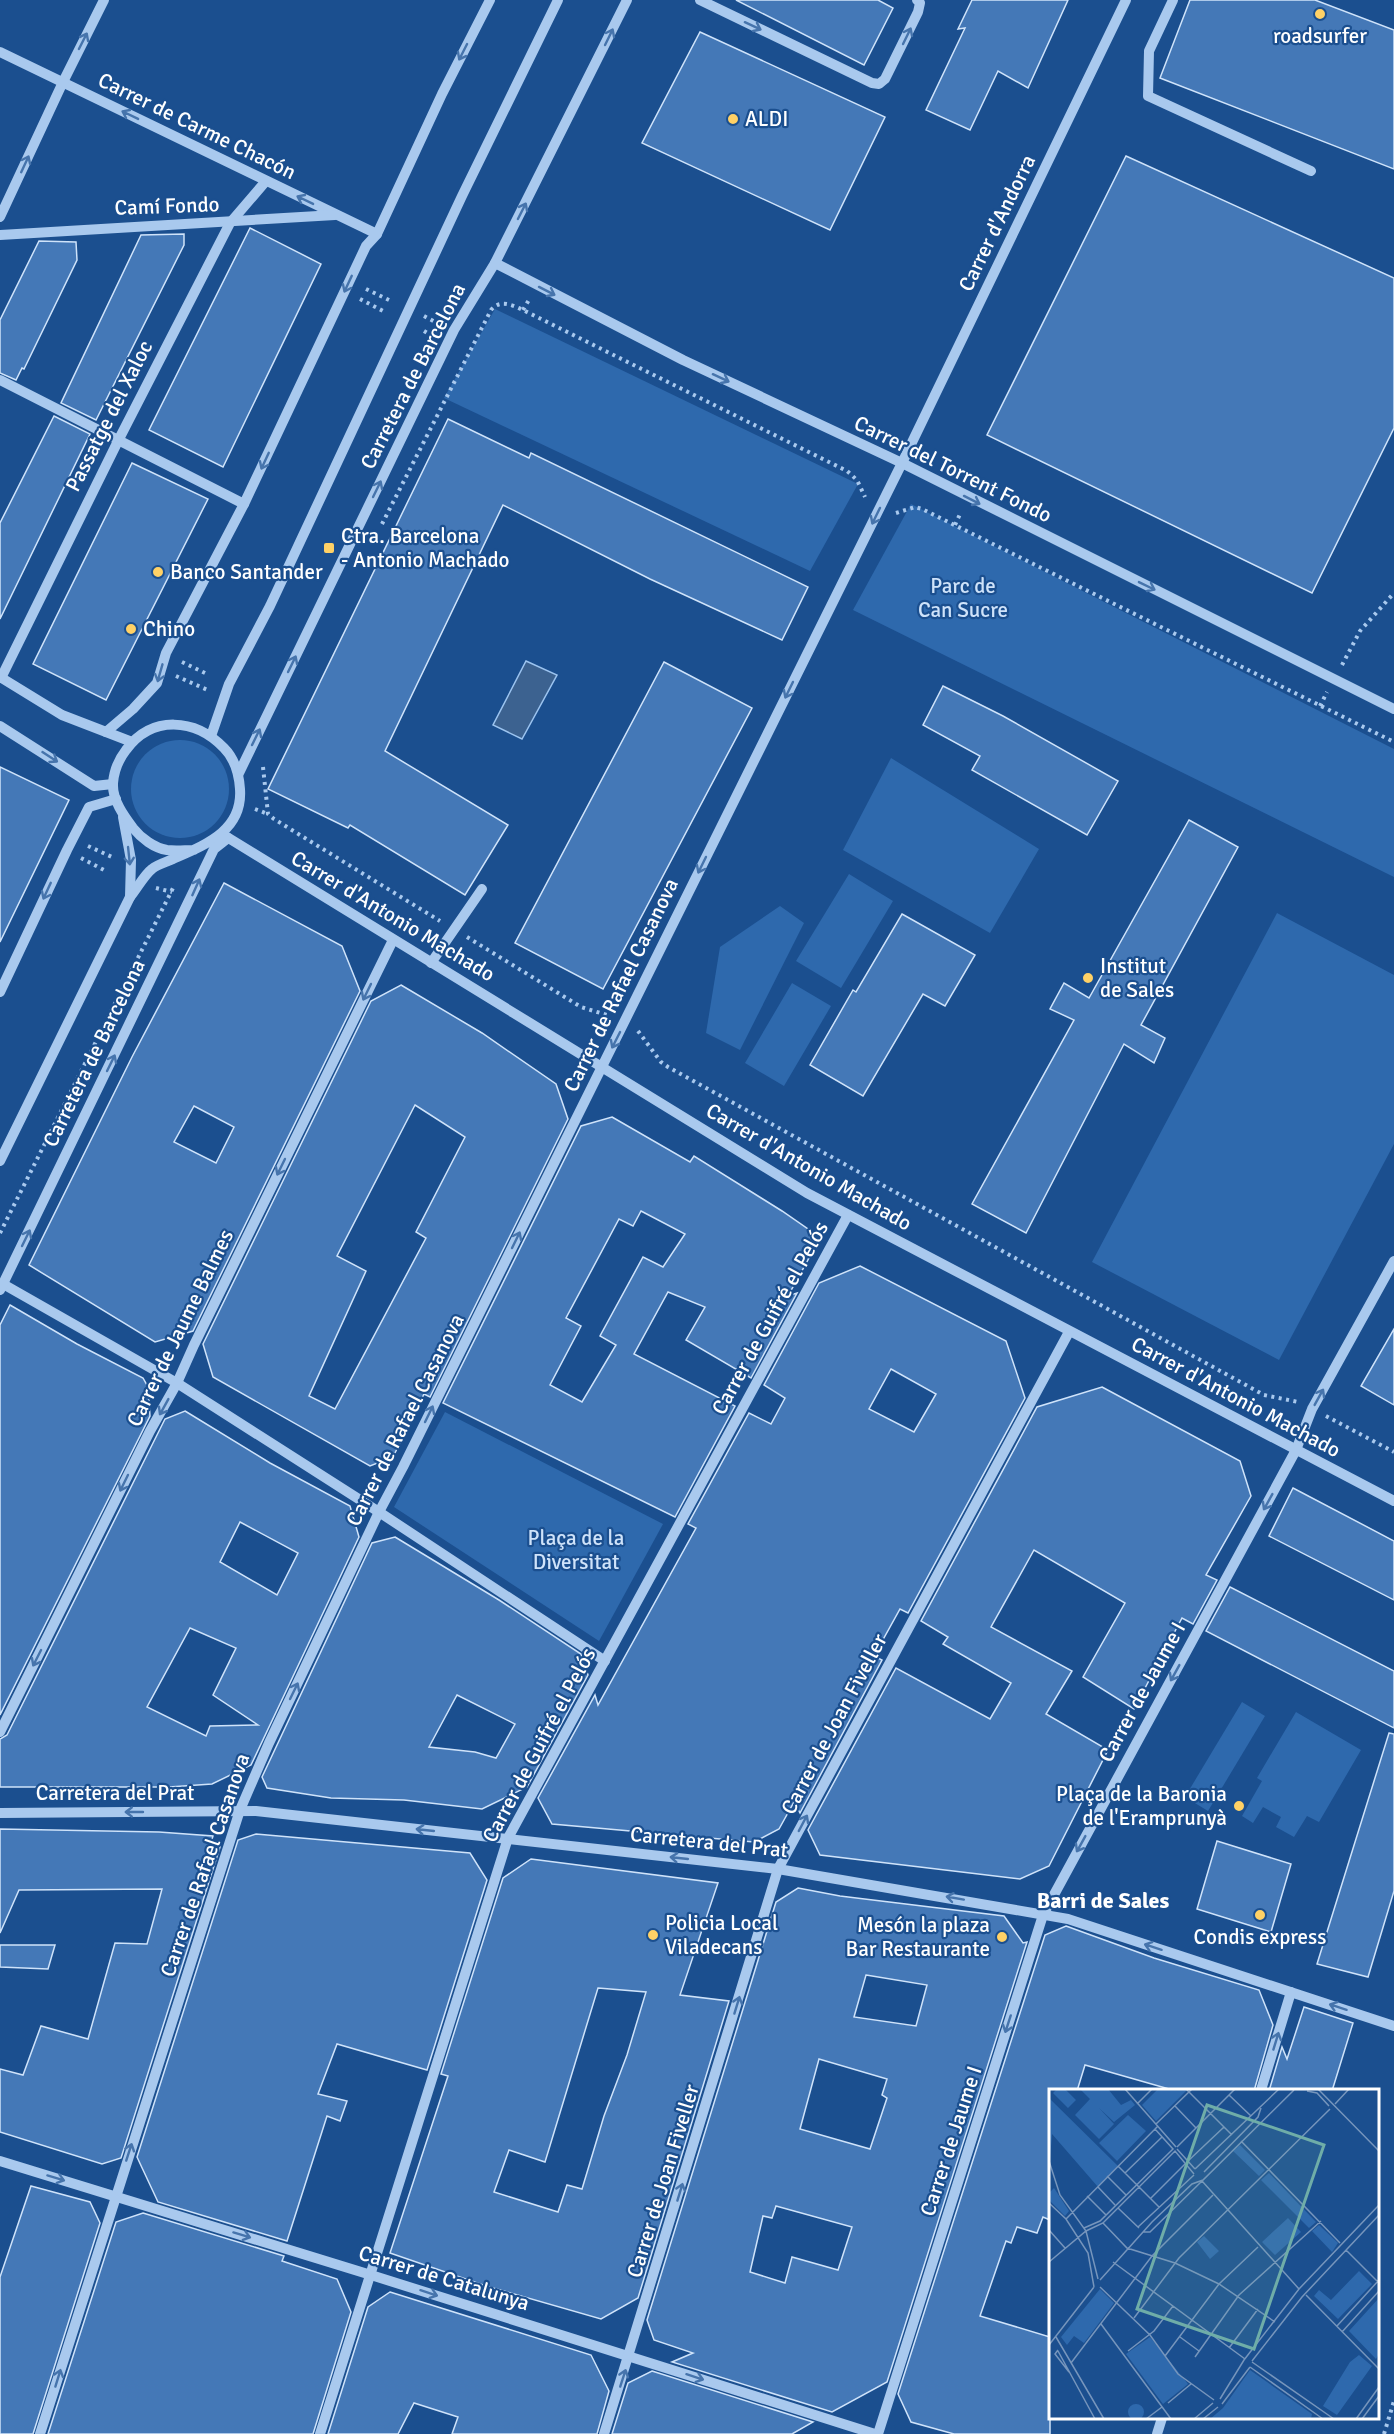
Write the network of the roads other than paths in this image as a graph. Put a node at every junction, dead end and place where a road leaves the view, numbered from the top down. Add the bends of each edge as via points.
1 (104, 0) edge
2 (490, 0) edge
3 (558, 0) edge
4 (627, 0) edge
5 (700, 0) edge
6 (917, 0) edge
7 (1126, 0) edge
8 (1173, 0) edge
9 (0, 52) edge
10 (63, 82) junction
11 (1311, 171) dead end
12 (266, 181) junction
13 (335, 215) junction
14 (0, 217) edge
15 (230, 223) junction
16 (377, 234) junction
17 (0, 235) edge
18 (495, 263) junction
19 (0, 380) edge
20 (118, 441) junction
21 (902, 463) junction
22 (244, 504) junction
23 (1, 678) edge
24 (1394, 709) edge
25 (0, 726) edge
26 (106, 732) junction
27 (211, 736) junction
28 (132, 742) junction
29 (239, 773) junction
30 (113, 784) junction
31 (116, 799) junction
32 (123, 815) junction
33 (225, 836) junction
34 (194, 850) junction
35 (482, 889) dead end
36 (130, 897) junction
37 (393, 940) junction
38 (431, 963) junction
39 (0, 992) edge
40 (602, 1066) junction
41 (0, 1161) edge
42 (848, 1215) junction
43 (1394, 1261) edge
44 (2, 1288) edge
45 (1069, 1332) junction
46 (177, 1383) junction
47 (1296, 1450) junction
48 (1394, 1501) edge
49 (379, 1512) junction
50 (605, 1661) junction
51 (0, 1732) edge
52 (240, 1810) junction
53 (0, 1812) edge
54 (508, 1838) junction
55 (778, 1869) junction
56 (1043, 1915) junction
57 (1291, 1992) junction
58 (1394, 2026) edge
59 (1262, 2089) edge
60 (0, 2161) edge
61 (115, 2196) junction
62 (371, 2275) junction
63 (630, 2356) junction
64 (1162, 2419) edge
65 (40, 2434) edge
66 (320, 2434) edge
67 (604, 2434) edge
68 (877, 2434) edge
69 (1157, 2434) edge

10 -> 1 street
2 -> 16 street
3 - 27 street, Carretera de Barcelona via 442,237 270,606 232,676
18 -> 4 street, Carretera de Barcelona
5 -> 6 street via 879,84 918,12
7 - 21 street, Carrer d'Andorra
8 - 11 street via 1149,51 1148,96
9 - 10 street, Carrer de Carme Chacón
12 -> 10 street, Carrer de Carme Chacón
14 -> 10 street
13 -> 12 street, Carrer de Carme Chacón
12 - 15 street, Passatge del Xaloc
13 - 15 street, Camí Fondo
13 - 16 street, Carrer de Carme Chacón
15 - 17 street, Camí Fondo
15 - 20 street, Passatge del Xaloc
16 -> 22 street via 366,246
18 -> 21 street, Carrer del Torrent Fondo via 683,360
29 -> 18 street, Carretera de Barcelona via 454,330
19 - 20 street
20 - 22 street
20 - 23 street, Passatge del Xaloc
21 -> 24 street, Carrer del Torrent Fondo
21 -> 40 street, Carrer de Rafael Casanova
22 -> 26 street via 166,653 157,683
23 - 26 street via 62,716
25 -> 30 street via 94,786
26 - 28 street
27 - 28 street via 193,726 175,723 145,731
27 - 29 street via 226,749
28 - 30 street via 119,760
29 - 33 street via 241,799
30 - 31 street
31 - 32 street
31 -> 39 street via 89,807
32 - 34 street via 141,838 165,850
32 -> 36 street, Carretera de Barcelona via 131,860
33 - 34 street
33 - 37 street, Carrer d'Antonio Machado
44 -> 33 street, Carretera de Barcelona via 214,849
34 - 36 street, Carretera de Barcelona via 152,869
35 - 38 street
36 - 41 street, Carretera de Barcelona
37 - 38 street, Carrer d'Antonio Machado
37 -> 46 street, Carrer de Jaume Balmes
38 - 40 street, Carrer d'Antonio Machado
40 - 42 street, Carrer d'Antonio Machado
49 -> 40 street, Carrer de Rafael Casanova
42 - 45 street, Carrer d'Antonio Machado
42 - 50 street, Carrer de Guifré el Pelós
47 -> 43 street, Carrer de Jaume I via 1312,1409
44 - 46 street
45 - 47 street, Carrer d'Antonio Machado
55 -> 45 street, Carrer de Joan Fiveller
46 - 49 street
46 -> 51 street, Carrer de Jaume Balmes
47 - 48 street, Carrer d'Antonio Machado
47 -> 56 street, Carrer de Jaume I
49 - 50 street
52 -> 49 street, Carrer de Rafael Casanova
50 - 54 street, Carrer de Guifré el Pelós
52 -> 53 street, Carretera del Prat
54 -> 52 street, Carretera del Prat
61 -> 52 street, Carrer de Rafael Casanova
55 -> 54 street, Carretera del Prat
54 - 62 street, Carrer de Guifré el Pelós
56 -> 55 street, Carretera del Prat
63 -> 55 street, Carrer de Joan Fiveller
57 -> 56 street, Carretera del Prat via 1068,1919
56 -> 68 street, Carrer de Jaume I
58 -> 57 street, Carretera del Prat
59 -> 57 street
60 -> 61 street, Carrer de Catalunya
61 -> 62 street, Carrer de Catalunya
65 -> 61 street, Carrer de Rafael Casanova
62 -> 63 street, Carrer de Catalunya
62 - 66 street, Carrer de Guifré el Pelós
67 -> 63 street, Carrer de Joan Fiveller
63 -> 68 street, Carrer de Catalunya
64 - 69 street

